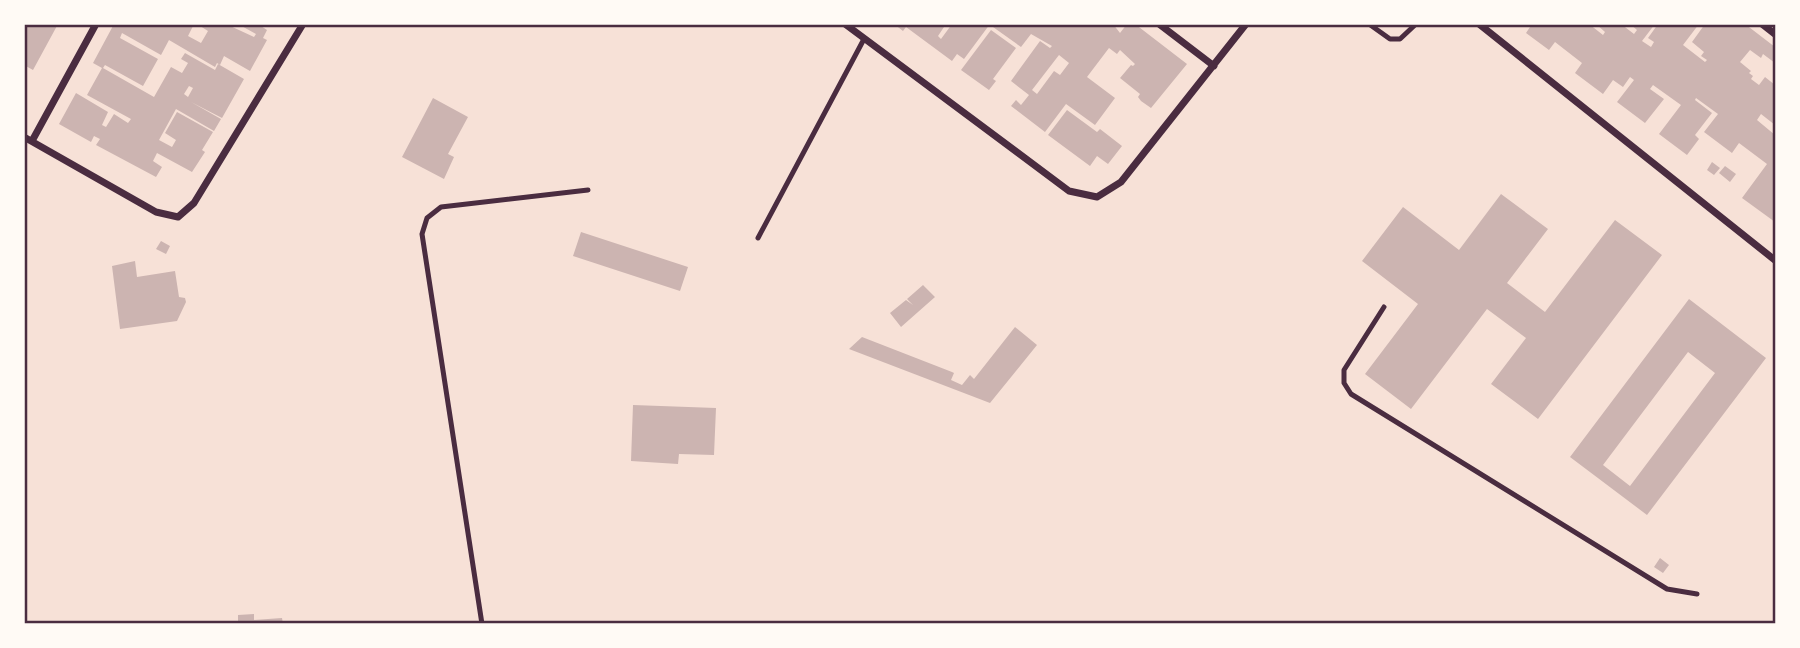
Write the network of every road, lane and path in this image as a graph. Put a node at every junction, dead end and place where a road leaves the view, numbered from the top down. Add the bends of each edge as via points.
1 (96, 24) edge
2 (303, 24) edge
3 (845, 24) edge
4 (1159, 24) edge
5 (1246, 24) edge
6 (1369, 24) edge
7 (1416, 24) edge
8 (1479, 24) edge
9 (1762, 24) edge
10 (1776, 35) edge
11 (864, 39) junction
12 (1214, 66) junction
13 (28, 139) edge
14 (589, 191) dead end
15 (758, 238) dead end
16 (1776, 261) edge
17 (1384, 307) dead end
18 (1698, 594) dead end
19 (482, 624) edge

1 - 13 street
2 - 13 street via 194,203 178,217 156,212
3 - 11 street
4 - 12 street
5 - 12 street
6 - 7 lane via 1390,39 1400,39
8 - 16 street
9 - 10 street
11 - 12 street via 1069,191 1097,197 1121,182
11 - 15 lane
14 - 19 lane via 441,207 427,218 422,233
17 - 18 lane via 1344,370 1344,383 1351,394 1667,589

